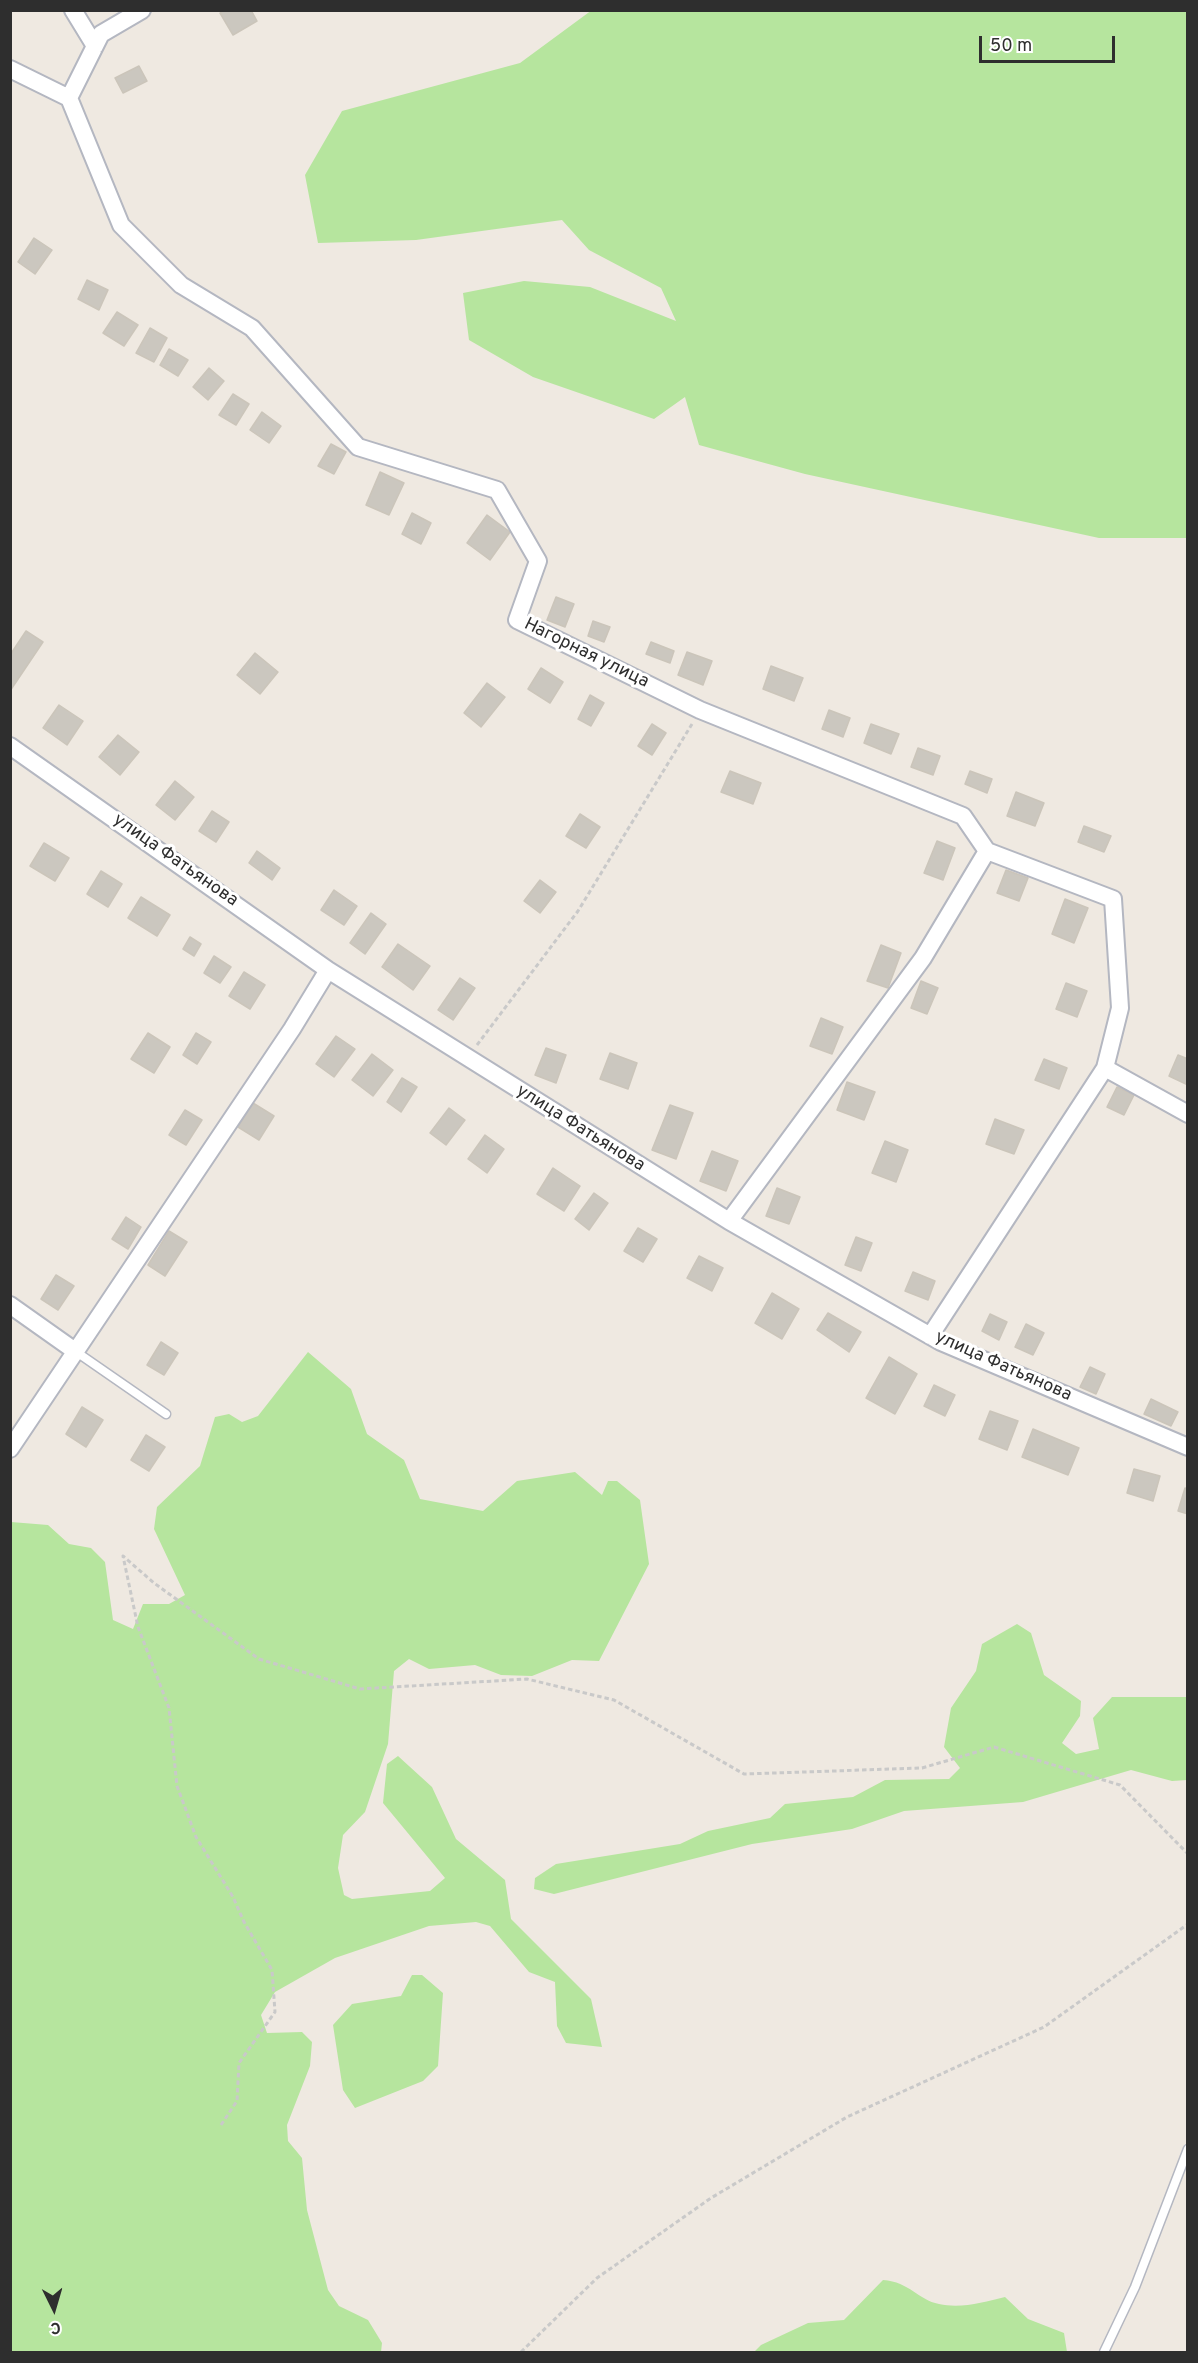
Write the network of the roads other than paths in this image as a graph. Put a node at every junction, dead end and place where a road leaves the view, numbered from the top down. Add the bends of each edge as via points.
1 (73, 10) edge
2 (142, 10) edge
3 (95, 46) junction
4 (10, 69) edge
5 (69, 98) junction
6 (10, 746) edge
7 (987, 851) junction
8 (328, 970) junction
9 (1105, 1068) junction
10 (1188, 1114) edge
11 (729, 1221) junction
12 (10, 1305) edge
13 (930, 1336) junction
14 (75, 1351) junction
15 (166, 1414) dead end
16 (1188, 1447) edge
17 (10, 1449) edge
18 (1188, 2149) edge
19 (1104, 2352) edge

1 - 3 street
2 - 3 street via 101,34
3 - 5 street
4 - 5 street
5 - 7 street, Нагорная улица via 121,225 181,285 252,328 358,447 497,490 538,561 517,620 700,710 963,816
6 - 8 street, улица Фатьянова
7 - 9 street via 1113,898 1120,1008
7 - 11 street via 923,958
8 - 11 street, улица Фатьянова
8 - 14 street
9 - 10 street
9 - 13 street
11 - 13 street, улица Фатьянова
12 - 14 street
13 - 16 street, улица Фатьянова
14 - 15 lane
14 - 17 street
18 - 19 lane via 1136,2287

